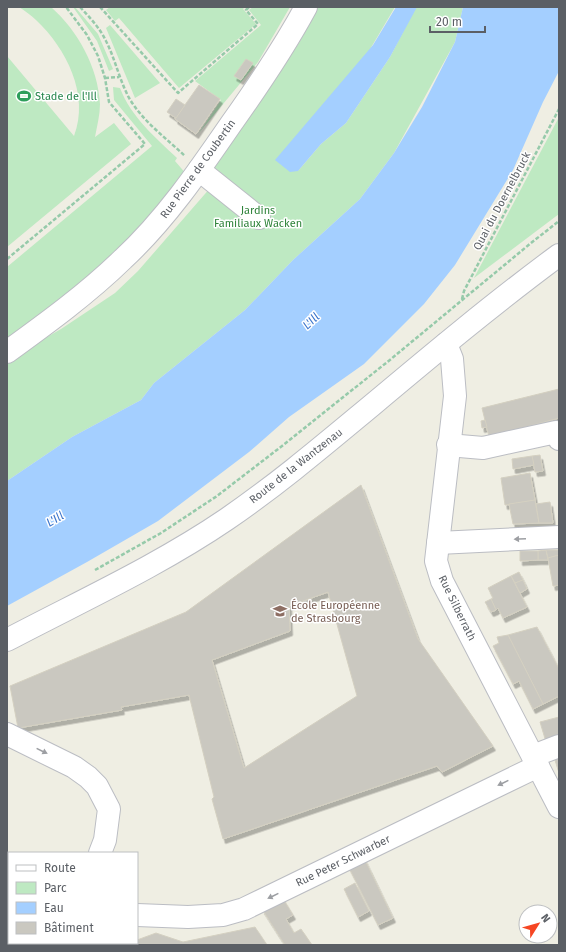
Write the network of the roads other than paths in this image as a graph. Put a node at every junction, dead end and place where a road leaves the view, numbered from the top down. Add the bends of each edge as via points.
1 (306, 7) edge
2 (199, 170) junction
3 (259, 218) dead end
4 (559, 255) edge
5 (446, 344) junction
6 (7, 352) edge
7 (559, 439) edge
8 (448, 445) junction
9 (559, 537) edge
10 (438, 543) junction
11 (7, 640) edge
12 (7, 734) edge
13 (559, 746) edge
14 (535, 761) junction
15 (559, 807) edge
16 (103, 846) edge
17 (138, 915) edge

1 - 2 street, Rue Pierre de Coubertin via 289,39
2 - 3 street
2 - 6 street, Rue Pierre de Coubertin via 169,211 124,259 72,304
4 - 5 street, Route de la Wantzenau via 507,293
5 - 8 street, Rue Silberrath via 452,359 455,396
5 - 11 street, Route de la Wantzenau via 296,469 228,518 177,550
7 - 8 street via 556,432 483,448
8 - 10 street, Rue Silberrath
9 -> 10 street
10 - 14 street, Rue Silberrath via 436,561 442,581
12 -> 16 street via 74,767 97,786 109,809
13 - 14 street, Rue Peter Schwarber
14 - 15 street, Rue Silberrath
14 -> 17 street, Rue Peter Schwarber via 244,909 223,915 188,917

